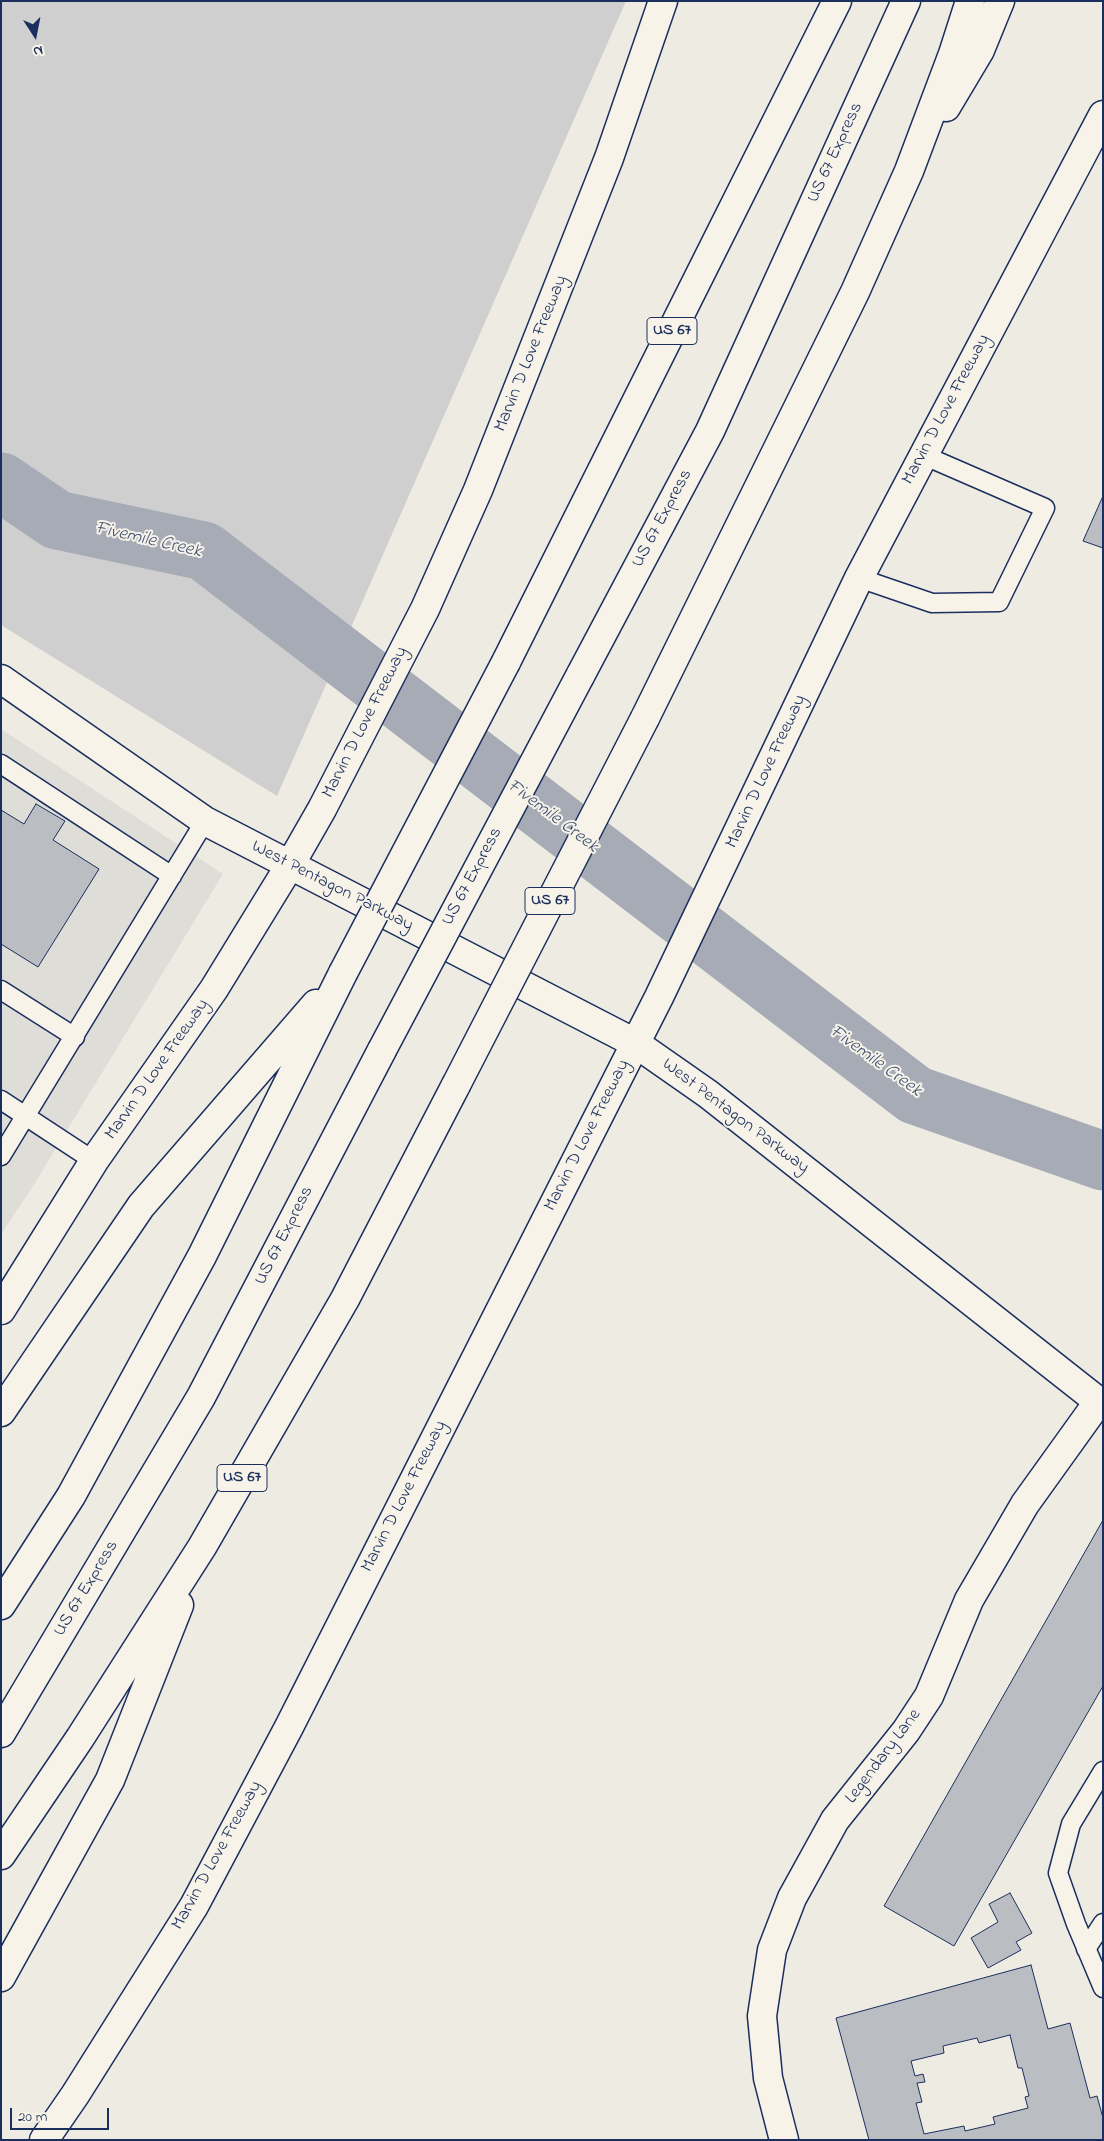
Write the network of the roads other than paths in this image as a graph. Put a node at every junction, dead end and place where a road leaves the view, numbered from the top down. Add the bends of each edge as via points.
1 (663, 1) edge
2 (837, 1) edge
3 (906, 1) edge
4 (970, 1) edge
5 (1000, 1) edge
6 (1103, 116) edge
7 (909, 171) junction
8 (923, 455) junction
9 (859, 578) junction
10 (1, 679) edge
11 (1, 764) edge
12 (205, 821) junction
13 (290, 866) junction
14 (172, 876) junction
15 (342, 974) junction
16 (1, 990) edge
17 (75, 1037) junction
18 (635, 1043) junction
19 (1, 1100) edge
20 (28, 1115) junction
21 (1, 1156) edge
22 (94, 1161) junction
23 (1, 1310) edge
24 (1101, 1403) edge
25 (1, 1412) edge
26 (202, 1547) junction
27 (1, 1605) edge
28 (1, 1733) edge
29 (1103, 1772) edge
30 (1, 1855) edge
31 (1103, 1923) edge
32 (1086, 1949) junction
33 (1, 1977) edge
34 (1103, 1988) edge
35 (44, 2140) edge
36 (784, 2140) edge

1 - 13 main road, Marvin D Love Freeway via 609,158 478,490 425,609
2 - 15 main road, US 67, bridge via 506,662
3 - 28 main road, US 67 Express, bridge via 710,430 201,1397
4 - 7 main road, US 67
5 - 7 main road via 980,50
6 - 8 main road, Marvin D Love Freeway
7 - 26 main road, US 67, bridge via 805,398 645,718 345,1299
8 - 9 main road, Marvin D Love Freeway
8 - 9 lane via 1045,508 999,602 932,604
9 - 18 main road, Marvin D Love Freeway
10 - 12 main road, West Pentagon Parkway
11 - 14 lane
12 - 13 main road, West Pentagon Parkway
12 - 14 lane
13 - 18 main road, West Pentagon Parkway
13 - 22 main road, Marvin D Love Freeway via 214,989
14 - 17 lane
15 - 25 main road via 141,1206
15 - 27 main road, US 67 via 202,1256 71,1496
16 - 17 lane
17 - 20 lane
18 - 24 main road, West Pentagon Parkway via 708,1094
18 - 35 main road, Marvin D Love Freeway via 194,1906 76,2095
19 - 20 lane
20 - 21 lane
20 - 22 lane
22 - 23 main road, Marvin D Love Freeway
24 - 36 main road, Legendary Lane via 1025,1504 974,1592 929,1696 906,1732 835,1820 792,1898 772,1950 762,2016 768,2078
26 - 30 main road, US 67
26 - 33 main road via 110,1780
29 - 32 lane via 1071,1824 1058,1873
31 - 32 lane
32 - 34 lane

